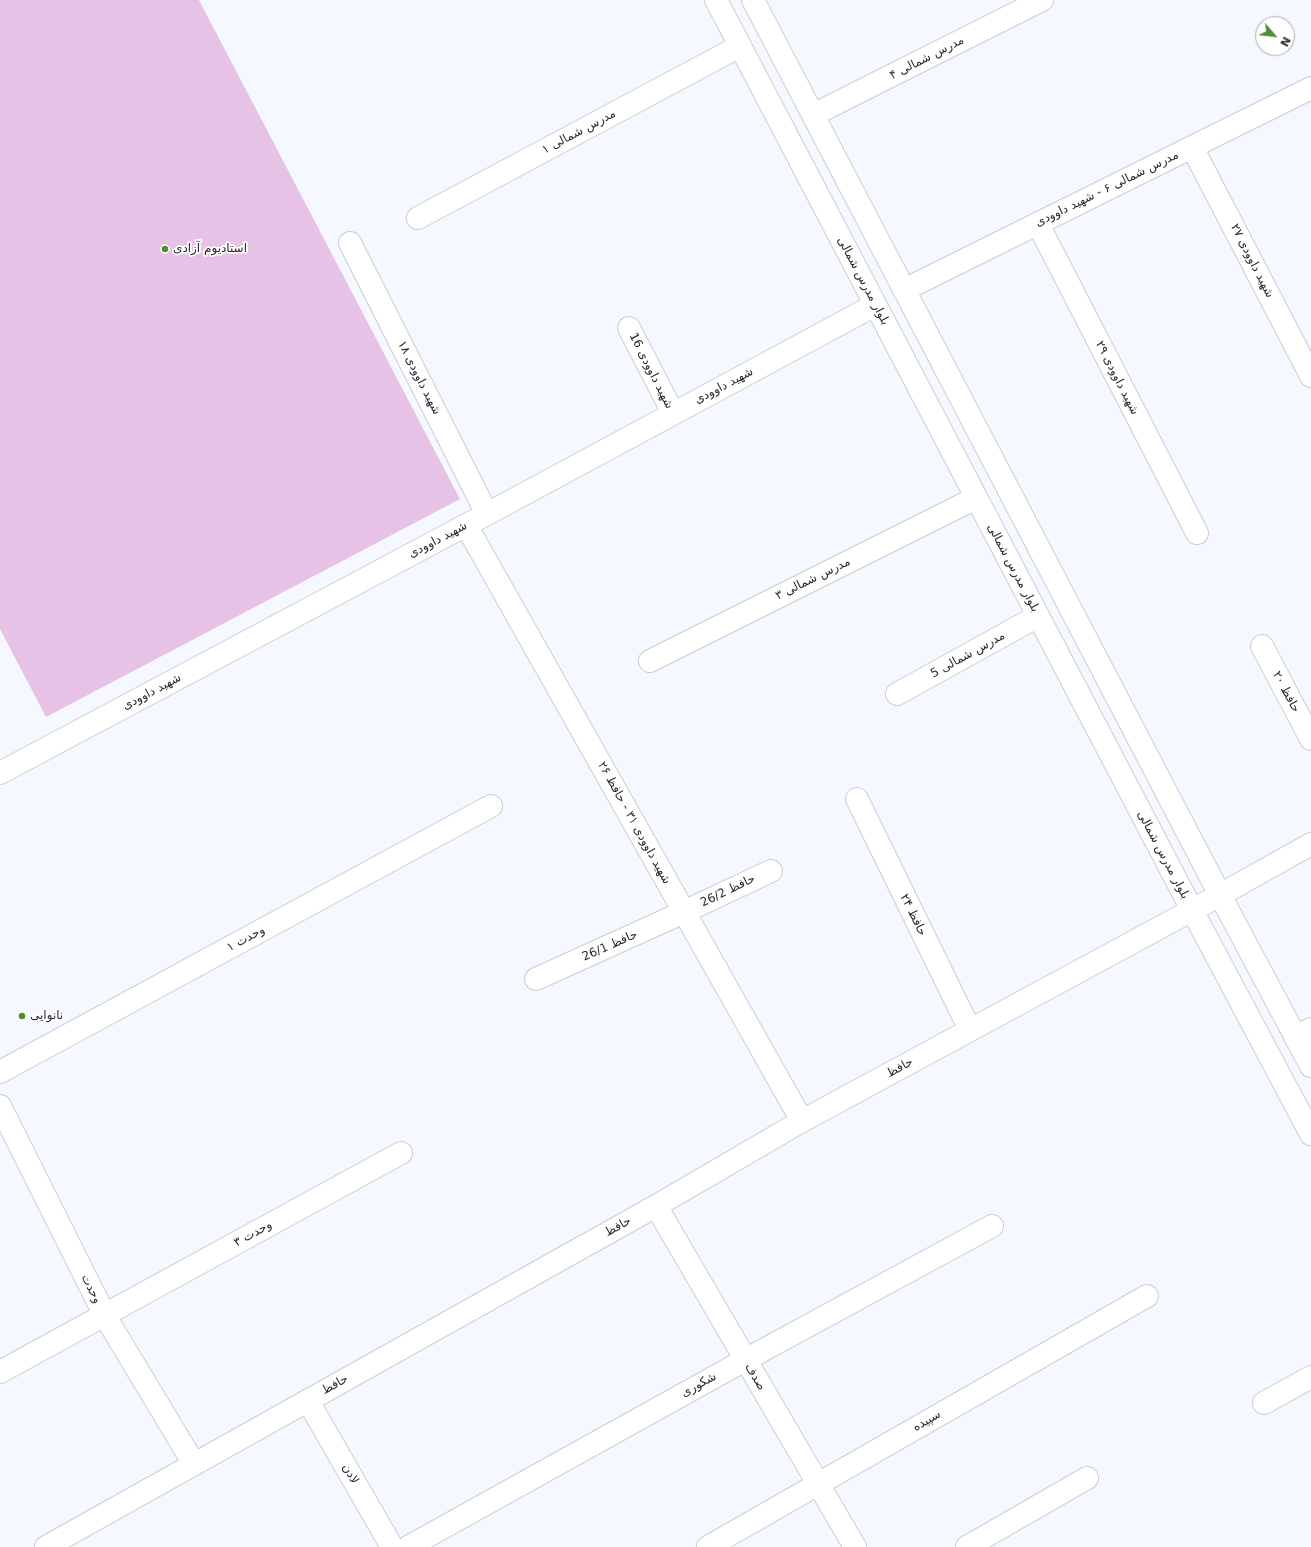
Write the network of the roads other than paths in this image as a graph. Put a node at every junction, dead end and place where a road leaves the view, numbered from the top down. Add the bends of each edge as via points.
1 (716, 0) edge
2 (752, 0) edge
3 (1042, 0) edge
4 (740, 46) junction
5 (1310, 91) edge
6 (813, 115) junction
7 (1192, 147) junction
8 (418, 218) dead end
9 (1038, 224) junction
10 (350, 243) dead end
11 (904, 290) junction
12 (875, 305) junction
13 (629, 328) dead end
14 (1311, 376) edge
15 (673, 413) junction
16 (976, 498) junction
17 (487, 514) junction
18 (466, 525) junction
19 (1197, 533) dead end
20 (1038, 616) junction
21 (1262, 646) dead end
22 (650, 661) dead end
23 (897, 694) dead end
24 (1311, 738) edge
25 (0, 773) edge
26 (857, 799) dead end
27 (491, 806) dead end
28 (1311, 844) edge
29 (771, 871) dead end
30 (1220, 895) junction
31 (1192, 910) junction
32 (684, 912) junction
33 (536, 979) dead end
34 (970, 1030) junction
35 (1303, 1033) edge
36 (1311, 1066) edge
37 (0, 1072) edge
38 (0, 1106) edge
39 (802, 1121) junction
40 (1311, 1134) edge
41 (401, 1153) dead end
42 (656, 1206) junction
43 (992, 1226) dead end
44 (1147, 1296) dead end
45 (105, 1316) junction
46 (745, 1360) junction
47 (0, 1372) edge
48 (1311, 1377) edge
49 (308, 1401) junction
50 (1264, 1403) dead end
51 (194, 1464) junction
52 (1088, 1478) dead end
53 (818, 1484) junction
54 (46, 1547) edge
55 (392, 1547) edge
56 (408, 1547) edge
57 (708, 1547) edge
58 (855, 1547) edge
59 (967, 1547) edge

1 - 4 street, بلوار مدرس شمالی
2 - 6 street
3 - 6 street, مدرس شمالی ۴
4 - 8 street, مدرس شمالی ۱
4 - 12 street, بلوار مدرس شمالی
5 - 7 street, مدرس شمالی ۶ - شهید داوودی
6 - 11 street
7 - 9 street, مدرس شمالی ۶ - شهید داوودی
7 - 14 street, شهید داوودی ۲۷
9 - 11 street, مدرس شمالی ۶ - شهید داوودی
9 - 19 street, شهید داوودی ۲۹
10 - 17 street, شهید داوودی ۱۸
11 - 30 street
12 - 15 street, شهید داوودی
12 - 16 street, بلوار مدرس شمالی
13 - 15 street, شهید داوودی 16
15 - 17 street, شهید داوودی
16 - 20 street, بلوار مدرس شمالی
16 - 22 street, مدرس شمالی ۳
17 - 18 street, شهید داوودی
18 - 25 street, شهید داوودی
18 - 32 street, شهید داوودی ۳۱ - حافظ ۲۶
20 - 23 street, مدرس شمالی 5
20 - 31 street, بلوار مدرس شمالی
21 - 24 street, حافظ ۲۰
26 - 34 street, حافظ ۲۴
27 - 37 street, وحدت ۱
28 - 30 street, حافظ
29 - 32 street, حافظ 26/2
30 - 31 street, حافظ
30 - 35 street
31 - 34 street, حافظ
31 - 40 street, بلوار مدرس شمالی
32 - 33 street, حافظ 26/1
32 - 39 street, شهید داوودی ۳۱ - حافظ ۲۶
34 - 39 street, حافظ
35 - 36 street
38 - 45 street, وحدت
39 - 42 street, حافظ
41 - 45 street, وحدت ۳
42 - 46 street, صدف
42 - 49 street, حافظ
43 - 46 street, شکوری
44 - 53 street, سپیده
45 - 47 street, وحدت ۳
45 - 51 street, وحدت
46 - 53 street, صدف
46 - 56 street, شکوری
48 - 50 street
49 - 51 street, حافظ
49 - 55 street, لادن
51 - 54 street, حافظ
52 - 59 street
53 - 57 street, سپیده
53 - 58 street, صدف

